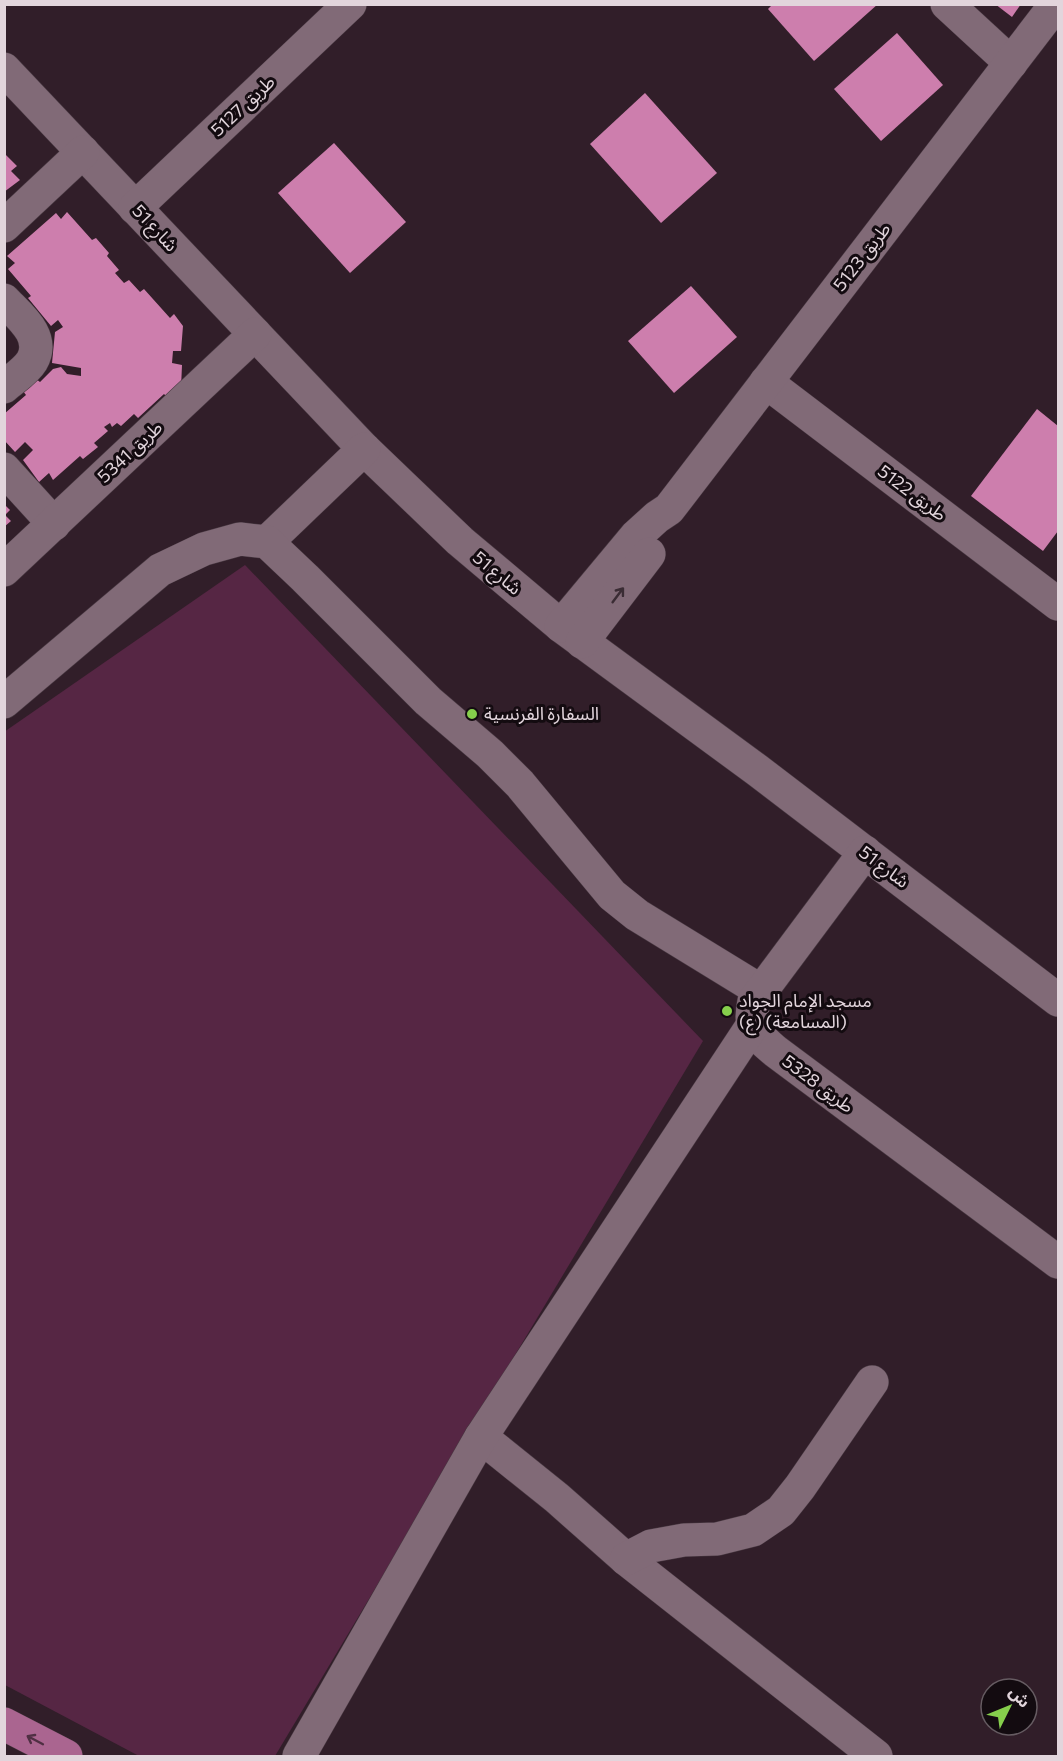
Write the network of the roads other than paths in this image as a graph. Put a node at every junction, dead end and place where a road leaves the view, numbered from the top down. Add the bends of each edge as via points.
1 (350, 4) edge
2 (947, 4) edge
3 (1056, 4) edge
4 (1011, 63) junction
5 (4, 69) edge
6 (83, 152) junction
7 (135, 208) junction
8 (4, 226) edge
9 (4, 300) edge
10 (255, 334) junction
11 (766, 381) junction
12 (4, 387) edge
13 (364, 449) junction
14 (4, 469) edge
15 (54, 524) junction
16 (267, 542) junction
17 (4, 570) edge
18 (1057, 600) edge
19 (572, 634) junction
20 (4, 702) edge
21 (865, 852) junction
22 (761, 991) junction
23 (1059, 1000) edge
24 (752, 1026) junction
25 (1059, 1262) edge
26 (872, 1382) dead end
27 (481, 1437) junction
28 (626, 1559) junction
29 (4, 1724) edge
30 (66, 1756) edge
31 (299, 1756) edge
32 (876, 1756) edge

1 - 7 street, طريق 5127
2 - 4 street
3 - 4 street, طريق 5123
4 - 11 street, طريق 5123
5 - 6 street, شارع 51
6 - 7 street, شارع 51
6 - 8 street
7 - 10 street, شارع 51
9 - 12 street via 30,328 36,343 32,360
10 - 13 street, شارع 51
10 - 15 street, طريق 5341
11 - 18 street, طريق 5122
11 - 19 street, طريق 5123 via 669,509 651,551
13 - 16 street
13 - 19 street, شارع 51 via 460,541
14 - 15 street
15 - 17 street, طريق 5341
16 - 20 street via 240,538 204,549 160,570
16 - 22 street via 428,701 520,784 612,895 637,915
19 - 21 street, شارع 51
21 - 22 street
21 - 23 street, شارع 51
22 - 24 street via 754,1001
24 - 25 street, طريق 5328 via 775,1051
24 - 27 street
26 - 28 street via 781,1511 753,1530 717,1539 651,1546
27 - 28 street
27 - 31 street
28 - 32 street
30 -> 29 main road

